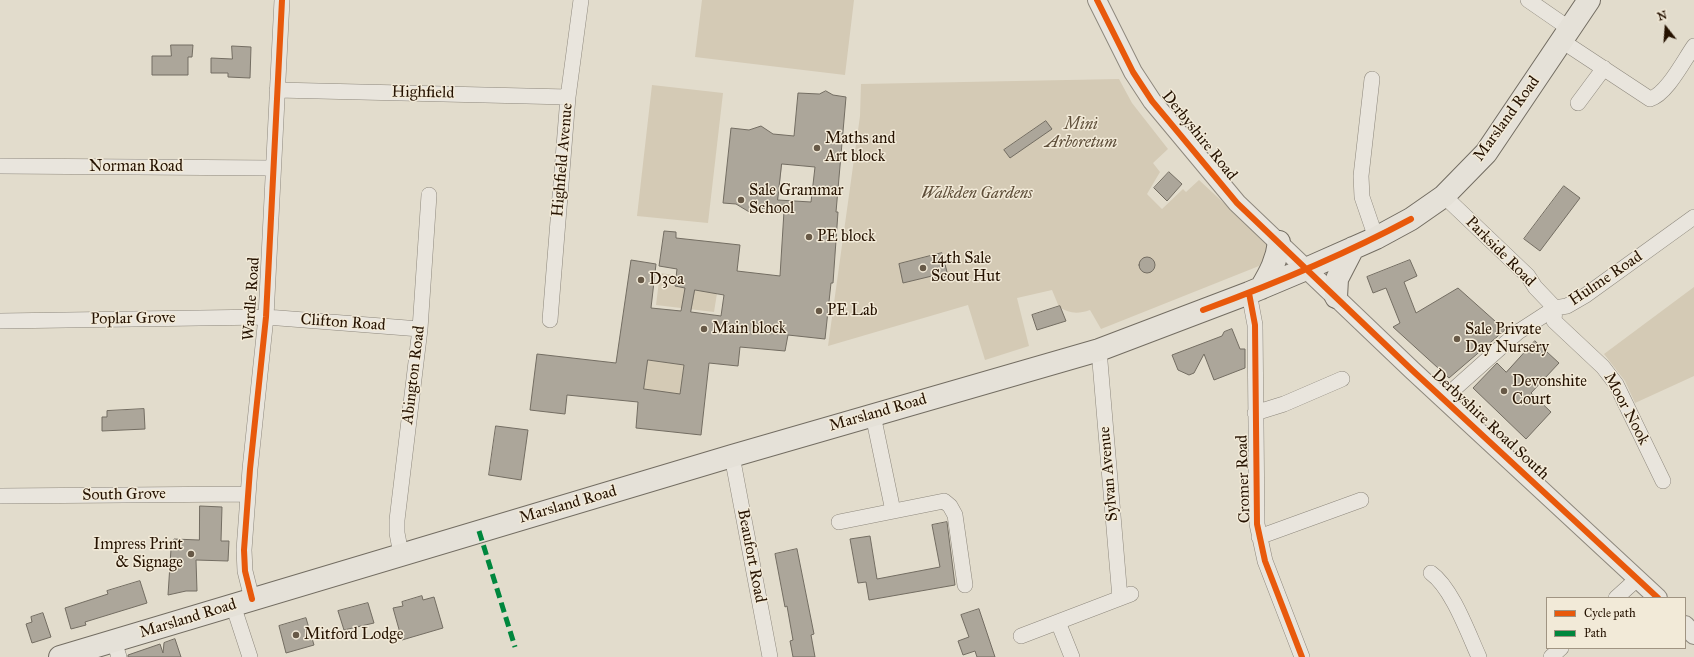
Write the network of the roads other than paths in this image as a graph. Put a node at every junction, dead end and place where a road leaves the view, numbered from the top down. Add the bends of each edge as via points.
1 (282, 0) edge
2 (581, 0) edge
3 (1097, 0) edge
4 (1528, 0) edge
5 (1589, 0) edge
6 (1566, 35) junction
7 (1694, 46) edge
8 (1604, 68) junction
9 (1372, 79) dead end
10 (277, 90) junction
11 (568, 97) junction
12 (1578, 102) dead end
13 (0, 166) edge
14 (272, 168) junction
15 (429, 196) dead end
16 (1444, 196) junction
17 (1694, 217) edge
18 (1376, 238) junction
19 (1279, 242) junction
20 (1353, 248) junction
21 (1306, 269) junction
22 (1255, 290) junction
23 (1336, 297) junction
24 (1555, 308) junction
25 (266, 317) junction
26 (550, 320) dead end
27 (0, 321) edge
28 (420, 329) junction
29 (1099, 350) junction
30 (1342, 379) dead end
31 (1443, 399) junction
32 (1255, 413) junction
33 (873, 415) junction
34 (732, 456) junction
35 (1663, 481) dead end
36 (248, 494) junction
37 (0, 496) edge
38 (1361, 500) dead end
39 (893, 511) junction
40 (839, 522) dead end
41 (1259, 538) junction
42 (401, 554) junction
43 (1431, 573) dead end
44 (1637, 579) junction
45 (965, 585) dead end
46 (1617, 597) edge
47 (1657, 597) edge
48 (243, 602) junction
49 (1058, 622) junction
50 (1686, 626) edge
51 (1694, 635) edge
52 (1021, 636) dead end
53 (116, 649) edge
54 (1560, 649) edge
55 (60, 657) edge
56 (250, 657) edge
57 (770, 657) edge
58 (1072, 657) edge
59 (1302, 657) edge
60 (1479, 657) edge
61 (1551, 657) edge

1 - 10 street, Wardle Road
2 - 11 street, Highfield Avenue
3 - 19 street, Derbyshire Road via 1133,72 1166,120 1237,203
4 - 6 street
5 - 6 main road, Marsland Road
6 - 8 street
6 - 16 main road, Marsland Road via 1486,153
7 - 8 street via 1663,90 1650,99
8 - 12 street
9 - 18 street via 1361,176 1362,197
10 - 11 street, Highfield
10 - 14 street, Wardle Road
11 - 26 street, Highfield Avenue
13 - 14 street, Norman Road
14 - 25 street, Wardle Road
15 - 28 street, Abington Road
16 - 18 main road, Marsland Road via 1412,219
16 - 24 street, Parkside Road via 1528,276
17 - 24 street, Hulme Road via 1586,295 1567,306
18 - 20 main road, Marsland Road
19 - 21 street, Derbyshire Road
19 - 22 main road via 1278,255 1272,269
20 - 21 main road, Marsland Road
20 - 23 main road via 1338,279
21 - 22 main road, Marsland Road
21 - 23 street, Derbyshire Road South
22 - 29 main road, Marsland Road
22 - 32 street, Cromer Road
23 - 31 street, Derbyshire Road South
24 - 31 street, Hulme Road via 1518,332
24 - 35 street, Moor Nook via 1554,322 1603,367 1616,384
25 - 27 street, Poplar Grove
25 - 28 street, Clifton Road
25 - 36 street, Wardle Road
28 - 42 street, Abington Road via 397,520
29 - 33 main road, Marsland Road
29 - 49 street, Sylvan Avenue via 1125,596
30 - 32 street via 1284,404
31 - 44 street, Derbyshire Road South
32 - 41 street, Cromer Road via 1256,508
33 - 34 main road, Marsland Road
33 - 39 street
34 - 42 main road, Marsland Road
34 - 57 street, Beaufort Road
36 - 37 street, South Grove
36 - 48 street, Wardle Road
38 - 41 street
39 - 40 street
39 - 45 street via 944,501 950,506 954,515
41 - 59 street, Cromer Road via 1275,589
42 - 48 main road, Marsland Road
43 - 60 street via 1440,579 1448,590
44 - 46 street
44 - 47 street, Derbyshire Road South
48 - 53 main road, Marsland Road
48 - 56 street, Wardle Road
49 - 52 street
49 - 58 street
50 - 51 street
53 - 55 main road, Marsland Road
54 - 61 street

